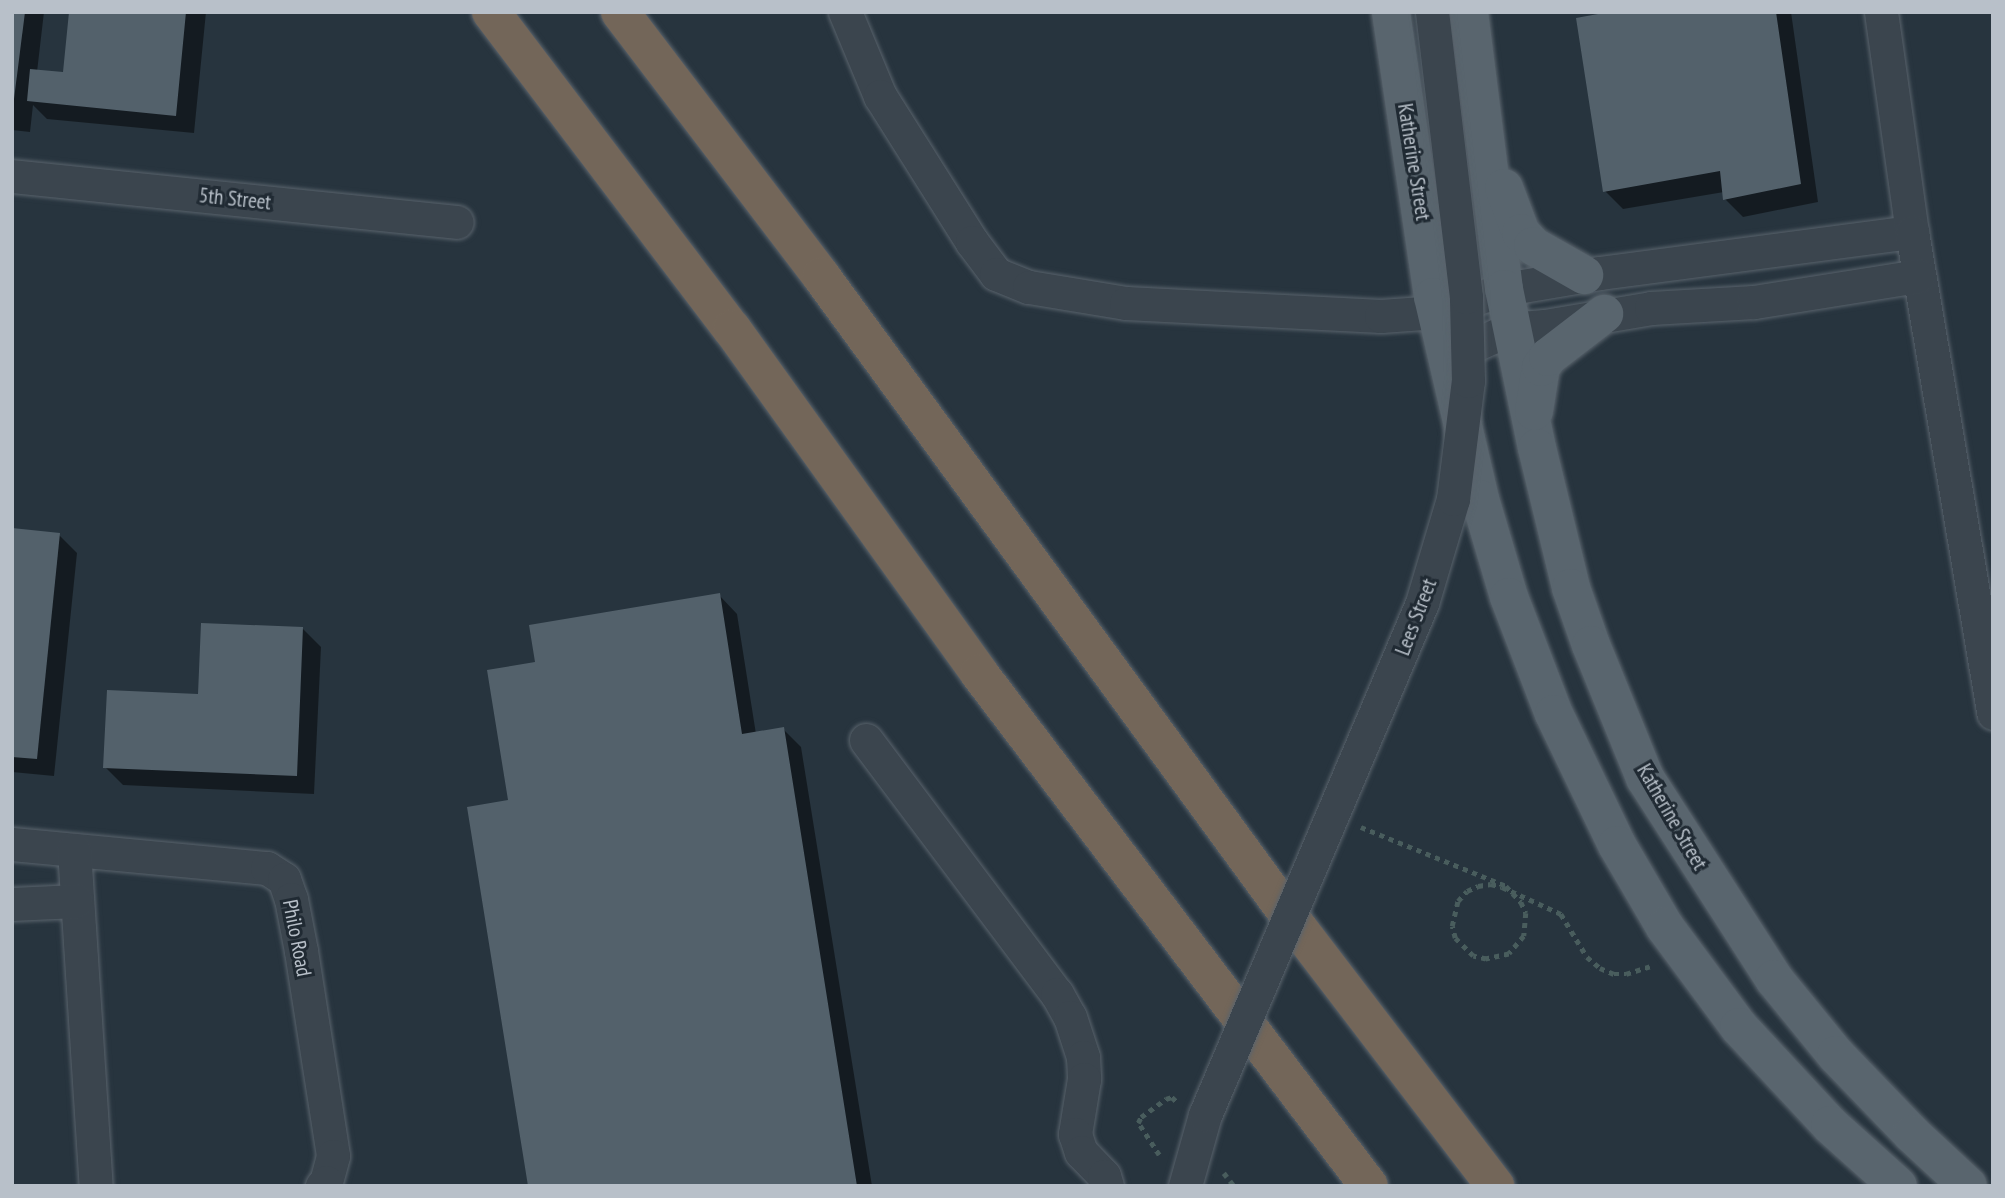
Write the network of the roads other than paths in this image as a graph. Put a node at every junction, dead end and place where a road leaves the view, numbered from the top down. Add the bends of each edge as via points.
1 (491, 12) edge
2 (620, 12) edge
3 (845, 12) edge
4 (1391, 12) edge
5 (1433, 12) edge
6 (1469, 12) edge
7 (1881, 12) edge
8 (1484, 130) junction
9 (12, 176) edge
10 (457, 222) dead end
11 (1912, 232) junction
12 (1584, 275) junction
13 (1919, 276) junction
14 (1504, 289) junction
15 (1437, 312) junction
16 (1604, 314) junction
17 (1510, 329) junction
18 (1448, 357) junction
19 (1533, 424) junction
20 (1993, 713) edge
21 (866, 740) dead end
22 (12, 844) edge
23 (74, 850) junction
24 (76, 901) junction
25 (12, 904) edge
26 (96, 1186) edge
27 (322, 1186) edge
28 (1107, 1186) edge
29 (1185, 1186) edge
30 (1369, 1186) edge
31 (1495, 1186) edge
32 (1898, 1186) edge
33 (1968, 1186) edge

1 - 30 highway via 732,328 979,673
2 - 31 highway via 821,276 1298,928
3 - 15 street via 880,96 996,274 1029,287 1126,303 1381,316
4 - 15 main road, Katherine Street
5 - 29 street, Lees Street, bridge via 1467,309 1468,381 1453,499 1418,614 1205,1115
6 - 8 main road, Katherine Street
7 - 11 street
8 - 12 main road via 1521,233 1533,246
8 - 14 main road, Katherine Street
9 - 10 street, 5th Street
11 - 12 street
11 - 13 street
12 - 14 street
13 - 16 street via 1754,302
13 - 20 street
14 - 15 street
14 - 17 main road, Katherine Street
15 - 18 main road, Katherine Street
16 - 17 street
16 - 19 main road via 1541,367
17 - 18 street
17 - 19 main road, Katherine Street
18 - 32 main road, Katherine Street via 1480,499 1532,659 1617,845 1673,938 1739,1027 1830,1125
19 - 33 main road, Katherine Street via 1571,588 1645,778 1774,979 1836,1055
21 - 28 street via 1070,1017 1083,1057 1084,1079 1075,1134
22 - 23 street, Philo Road
23 - 24 street
23 - 27 street, Philo Road via 267,868 284,878 301,951 333,1156
24 - 25 street
24 - 26 street

